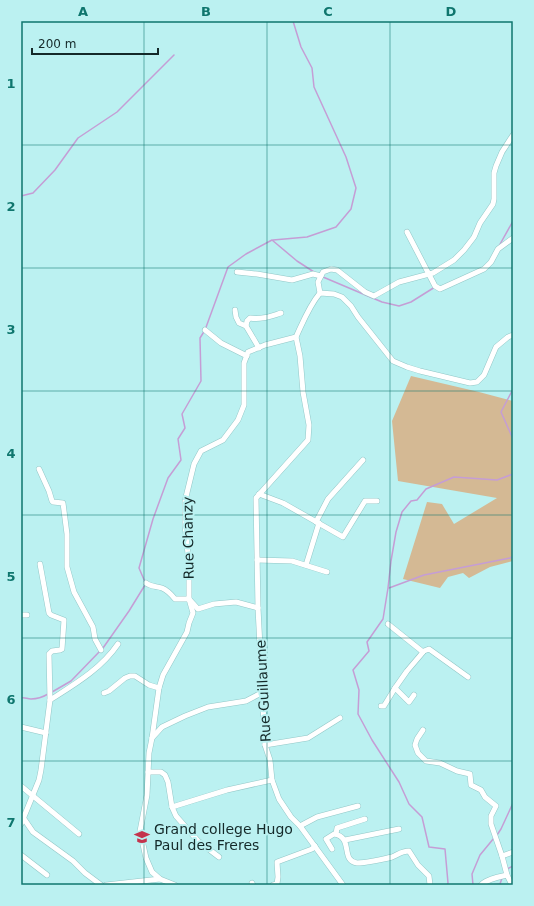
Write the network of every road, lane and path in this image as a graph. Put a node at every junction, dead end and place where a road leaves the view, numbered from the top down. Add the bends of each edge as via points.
1 (513, 135) edge
2 (407, 232) dead end
3 (513, 238) edge
4 (237, 272) dead end
5 (428, 274) junction
6 (321, 276) junction
7 (320, 293) junction
8 (235, 310) dead end
9 (281, 313) dead end
10 (246, 326) junction
11 (204, 330) dead end
12 (513, 335) edge
13 (296, 337) junction
14 (259, 348) junction
15 (247, 356) junction
16 (362, 460) dead end
17 (39, 469) dead end
18 (258, 496) junction
19 (378, 501) dead end
20 (317, 522) junction
21 (257, 560) junction
22 (40, 564) dead end
23 (306, 566) junction
24 (327, 572) dead end
25 (146, 583) dead end
26 (189, 599) junction
27 (258, 608) junction
28 (21, 615) edge
29 (27, 615) dead end
30 (388, 624) dead end
31 (118, 644) dead end
32 (102, 650) dead end
33 (423, 652) junction
34 (468, 678) dead end
35 (160, 688) junction
36 (395, 688) junction
37 (263, 692) junction
38 (104, 693) dead end
39 (414, 695) dead end
40 (50, 700) junction
41 (381, 706) dead end
42 (340, 718) dead end
43 (21, 728) edge
44 (423, 730) dead end
45 (46, 733) junction
46 (152, 738) junction
47 (265, 745) junction
48 (148, 772) junction
49 (272, 780) junction
50 (21, 786) edge
51 (33, 795) junction
52 (358, 806) dead end
53 (172, 807) junction
54 (22, 816) edge
55 (365, 819) dead end
56 (21, 824) edge
57 (300, 826) junction
58 (399, 829) dead end
59 (79, 834) dead end
60 (336, 834) junction
61 (344, 840) junction
62 (315, 846) junction
63 (332, 849) dead end
64 (513, 852) edge
65 (21, 856) edge
66 (502, 856) junction
67 (219, 857) dead end
68 (47, 875) dead end
69 (507, 875) junction
70 (160, 879) junction
71 (101, 885) edge
72 (106, 885) edge
73 (175, 885) edge
74 (273, 885) edge
75 (343, 885) edge
76 (430, 885) edge
77 (481, 885) edge
78 (512, 885) edge

1 - 5 street via 496,166 493,204 474,237 454,260
2 - 5 street
3 - 5 street via 498,249 484,269 441,289 435,286
4 - 6 street via 292,280 313,274
5 - 6 street via 399,282 374,296 337,270 331,269 323,272
6 - 7 street via 318,282
7 - 12 street via 342,297 393,361 420,371 470,383 477,382 484,376 496,347
7 - 13 street via 307,312
8 - 10 street via 239,323
9 - 10 street via 265,318 250,318
10 - 14 street
11 - 15 street via 221,343
13 - 14 street
13 - 18 street via 309,425 308,440
14 - 15 street via 248,352
15 - 26 street, Rue Chanzy via 244,363 244,405 238,420 224,440 201,451 192,470 185,501
16 - 20 street via 328,499
17 - 32 street via 52,501 63,503 67,534 67,567 74,592
18 - 20 street via 283,503
18 - 21 street, Rue Guillaume
19 - 20 street via 365,501 343,537
20 - 23 street
21 - 23 street via 292,561
21 - 27 street, Rue Guillaume
22 - 40 street via 49,613 64,620 62,649 49,654
23 - 24 street
25 - 26 street via 162,588 174,598
26 - 27 street via 198,609 214,604 236,602
26 - 35 street, Rue Chanzy via 193,613 187,632 163,675
27 - 37 street, Rue Guillaume
28 - 29 street
30 - 33 street
31 - 40 street via 93,670
33 - 34 street via 429,649
33 - 36 street
35 - 38 street via 130,676
35 - 46 street, Rue Chanzy
36 - 39 street via 409,702
36 - 41 street via 384,706
37 - 46 street via 246,701 208,707 185,716 162,727
37 - 47 street, Rue Guillaume
40 - 45 street
42 - 47 street via 308,738
43 - 45 street
44 - 66 street via 415,745 418,753 426,761 440,763 470,774 471,786 480,790 496,806 491,816 491,824
45 - 51 street via 40,780
46 - 48 street, Rue Chanzy
47 - 49 street, Rue Guillaume
48 - 53 street via 161,772 165,775
48 - 70 street, Rue Chanzy via 147,795 140,831 146,858 152,872
49 - 53 street via 227,790
49 - 57 street, Rue Guillaume via 279,799
50 - 51 street
51 - 54 street
51 - 59 street
52 - 57 street via 317,817
53 - 67 street via 176,816 198,841
54 - 56 street
54 - 71 street via 33,832
55 - 60 street via 337,828
57 - 62 street, Rue Guillaume
58 - 61 street
60 - 61 street
60 - 63 street via 326,838
61 - 76 street via 350,859 356,863 392,857 409,851 429,876
62 - 74 street via 277,862 277,884
62 - 75 street, Rue Guillaume
64 - 66 street
65 - 68 street
66 - 69 street
69 - 77 street
69 - 78 street
70 - 72 street
70 - 73 street

